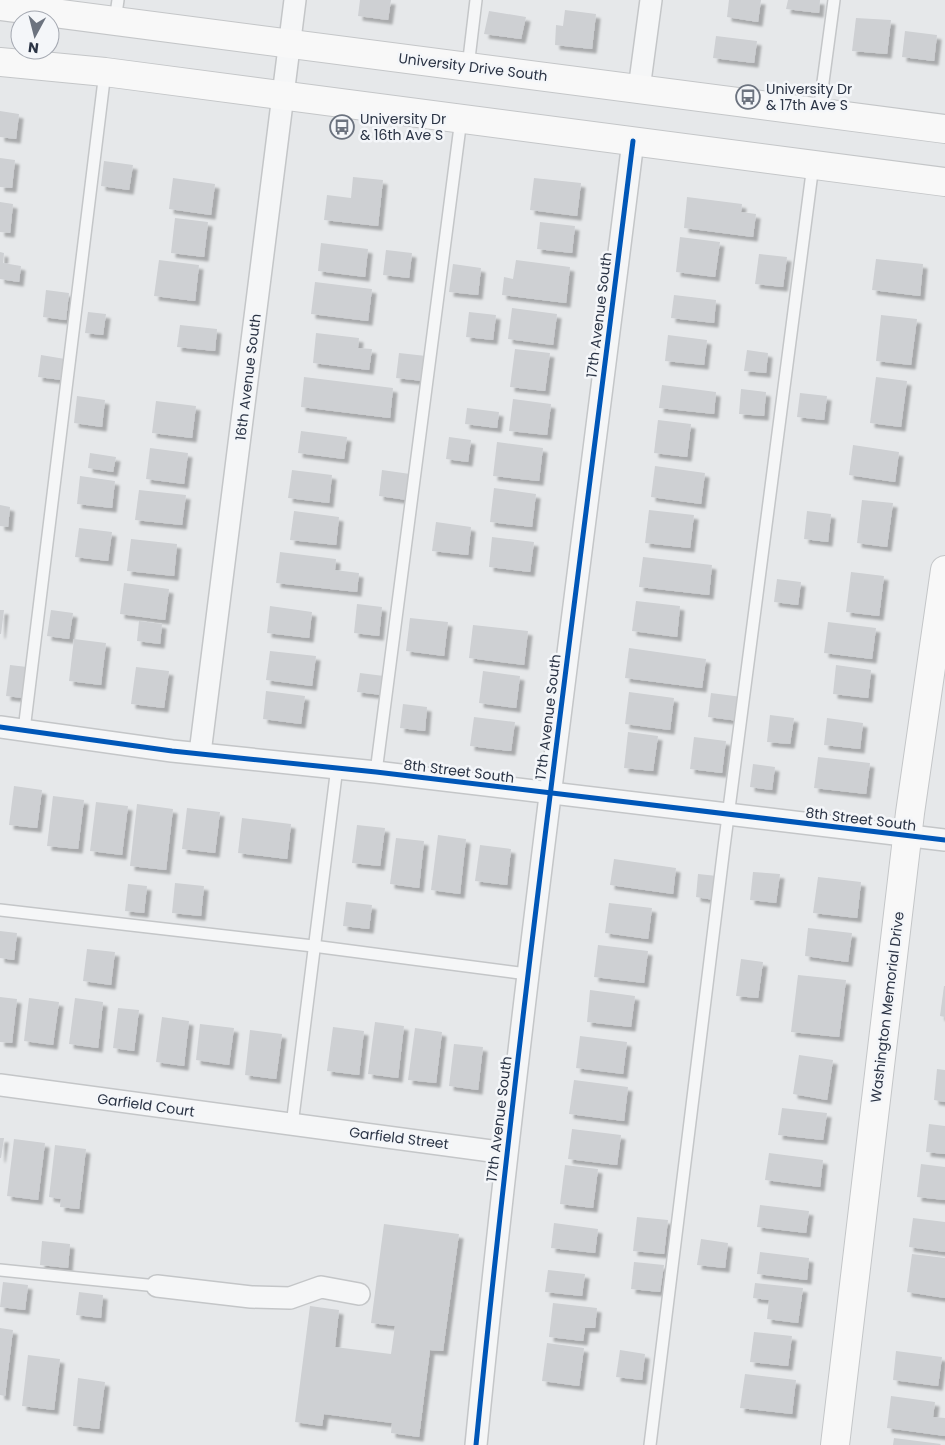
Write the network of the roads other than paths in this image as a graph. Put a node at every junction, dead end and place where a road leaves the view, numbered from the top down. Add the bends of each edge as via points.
1 (295, 0) edge
2 (476, 0) edge
3 (651, 0) edge
4 (834, 0) edge
5 (0, 6) edge
6 (117, 11) edge
7 (290, 44) junction
8 (0, 62) edge
9 (468, 67) junction
10 (105, 72) junction
11 (639, 89) junction
12 (283, 96) junction
13 (819, 112) junction
14 (461, 119) junction
15 (945, 129) edge
16 (633, 141) junction
17 (813, 165) junction
18 (945, 182) edge
19 (945, 570) edge
20 (0, 727) edge
21 (24, 730) junction
22 (200, 753) junction
23 (337, 767) junction
24 (376, 772) junction
25 (550, 793) junction
26 (729, 814) junction
27 (907, 836) junction
28 (945, 840) edge
29 (0, 910) edge
30 (313, 946) junction
31 (527, 974) junction
32 (0, 1085) edge
33 (292, 1125) junction
34 (506, 1152) junction
35 (0, 1270) edge
36 (157, 1286) joint
37 (359, 1294) dead end
38 (476, 1445) edge
39 (650, 1445) edge
40 (836, 1445) edge

1 - 7 street, 16th Avenue South
2 - 9 lane
3 - 11 street
4 - 13 lane
5 - 6 main road, University Drive South
6 - 7 main road, University Drive South
7 - 9 main road, University Drive South
7 - 12 street, 16th Avenue South
8 - 10 main road
9 - 11 main road, University Drive South
10 - 12 main road
10 - 21 lane
11 - 13 main road, University Drive South
12 - 14 main road
12 - 22 street, 16th Avenue South
13 - 15 main road, University Drive South
14 - 16 main road
14 - 24 lane
16 - 17 main road
16 - 25 street, 17th Avenue South
17 - 18 main road
17 - 26 lane
19 - 27 main road, Washington Memorial Drive
20 - 21 street, 8th Street South
21 - 22 street, 8th Street South
22 - 23 street, 8th Street South
23 - 24 street, 8th Street South
23 - 30 lane
24 - 25 street, 8th Street South
25 - 26 street, 8th Street South
25 - 31 street, 17th Avenue South
26 - 27 street, 8th Street South
26 - 39 lane
27 - 28 street, 8th Street South
27 - 40 main road, Washington Memorial Drive
29 - 30 lane
30 - 31 lane
30 - 33 lane
31 - 34 street, 17th Avenue South
32 - 33 street, Garfield Court
33 - 34 street, Garfield Street
34 - 38 street, 17th Avenue South
35 - 36 lane
36 - 37 street via 251,1297 290,1298 321,1287

